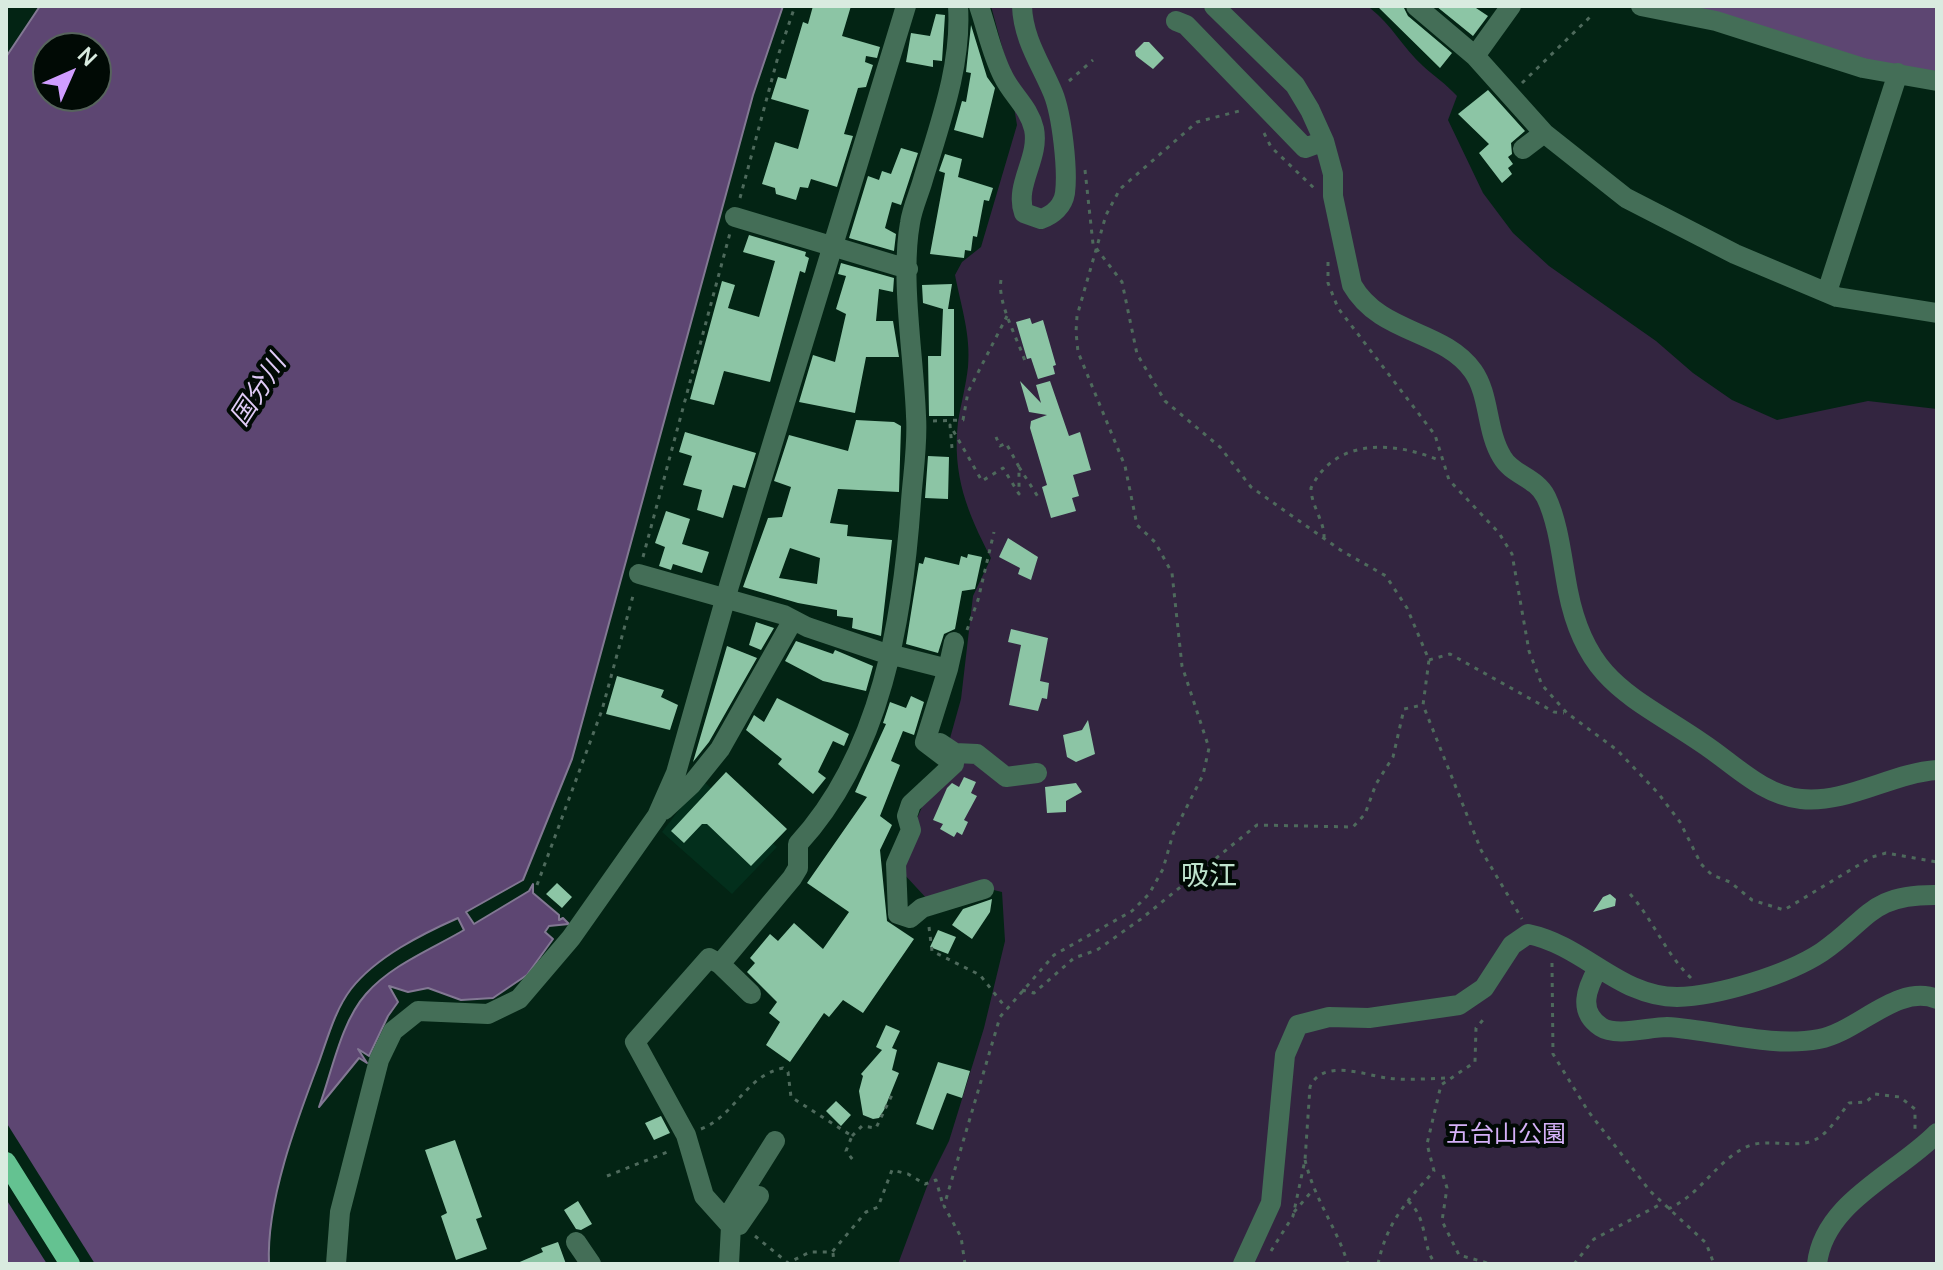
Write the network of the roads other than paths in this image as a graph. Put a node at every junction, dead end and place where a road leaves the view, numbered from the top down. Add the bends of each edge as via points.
1 (906, 6) edge
2 (958, 6) edge
3 (979, 6) edge
4 (1022, 6) edge
5 (1214, 6) edge
6 (1416, 6) edge
7 (1511, 6) edge
8 (1641, 6) edge
9 (1176, 21) dead end
10 (1475, 56) junction
11 (1898, 73) junction
12 (1937, 81) edge
13 (1544, 133) junction
14 (1324, 141) junction
15 (1523, 149) dead end
16 (735, 217) road end
17 (833, 246) junction
18 (908, 269) junction
19 (1827, 292) junction
20 (1937, 313) edge
21 (639, 574) road end
22 (725, 598) junction
23 (793, 620) junction
24 (959, 640) road end
25 (892, 655) junction
26 (948, 669) junction
27 (927, 735) junction
28 (1937, 770) edge
29 (1037, 773) dead end
30 (657, 816) junction
31 (984, 889) dead end
32 (1937, 895) edge
33 (720, 964) junction
34 (1598, 968) junction
35 (751, 994) dead end
36 (1937, 999) edge
37 (1937, 1133) edge
38 (775, 1141) dead end
39 (6, 1162) edge
40 (759, 1196) dead end
41 (733, 1222) junction
42 (576, 1242) dead end
43 (70, 1264) edge
44 (336, 1264) edge
45 (591, 1264) edge
46 (729, 1264) edge
47 (1243, 1264) edge
48 (1817, 1264) edge

1 - 17 street
2 - 18 street via 951,83 910,223
3 - 4 street via 1003,77 1033,126 1034,155 1020,202 1024,213 1041,219 1058,208 1065,192 1061,130 1054,95 1022,23
5 - 14 street via 1295,85
6 - 10 street
7 - 10 street
8 - 11 street via 1716,21 1863,68
9 - 14 street via 1186,25 1305,148
10 - 13 street
11 - 12 street
11 - 19 street
13 - 15 street
13 - 19 street via 1626,198 1735,254
14 - 28 street via 1352,285 1372,311 1449,350 1473,371 1502,458 1531,479 1547,499 1578,632 1608,678 1626,696 1784,796 1818,799
16 - 17 street
17 - 18 street
17 - 22 street
18 - 25 street via 917,421
19 - 20 street
21 - 22 street
22 - 23 street
22 - 30 street via 676,773
23 - 25 street
23 - 30 street via 720,749
24 - 26 street
25 - 26 street
25 - 33 street via 838,788 821,819 798,844 798,868
26 - 27 street
27 - 29 street via 955,753 977,754 1006,777
27 - 31 street via 925,742 954,764 911,804 911,830 896,864 898,914 910,918 922,908
30 - 44 street via 571,938 519,999 488,1014 418,1011 393,1031 379,1060 340,1212
32 - 34 street via 1877,905 1796,967 1743,984 1678,997 1644,993
33 - 35 street
33 - 41 street via 709,958 635,1042 687,1139 704,1196
34 - 36 street via 1585,1005 1593,1020 1611,1031 1661,1027 1817,1040 1852,1028 1906,998
34 - 47 street via 1573,949 1528,934 1512,945 1484,988 1459,1005 1369,1018 1329,1017 1298,1025 1285,1055 1271,1203
37 - 48 street via 1837,1215 1821,1242
38 - 41 street
39 - 43 main road
40 - 41 street
41 - 46 street
42 - 45 street

